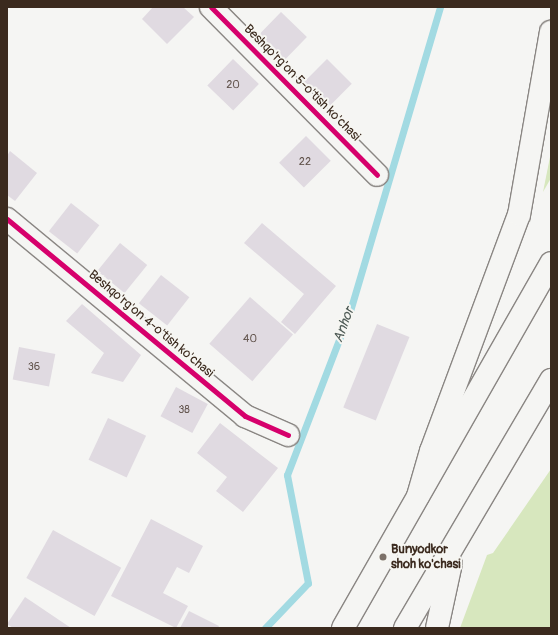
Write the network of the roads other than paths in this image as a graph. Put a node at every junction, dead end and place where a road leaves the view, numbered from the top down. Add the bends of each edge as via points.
1 (211, 7) edge
2 (551, 32) edge
3 (377, 175) dead end
4 (7, 219) edge
5 (551, 262) edge
6 (551, 380) edge
7 (288, 435) dead end
8 (418, 496) junction
9 (457, 539) junction
10 (343, 628) edge
11 (405, 628) edge
12 (436, 628) edge

1 - 3 main road, Beshqo'rg'on 5-o'tish ko'chasi
2 - 8 main road via 519,215 431,451
4 - 7 main road, Beshqo'rg'on 4-o'tish ko'chasi via 245,416
5 - 8 main road
6 - 9 main road
8 - 10 main road
9 - 11 main road
9 - 12 main road

